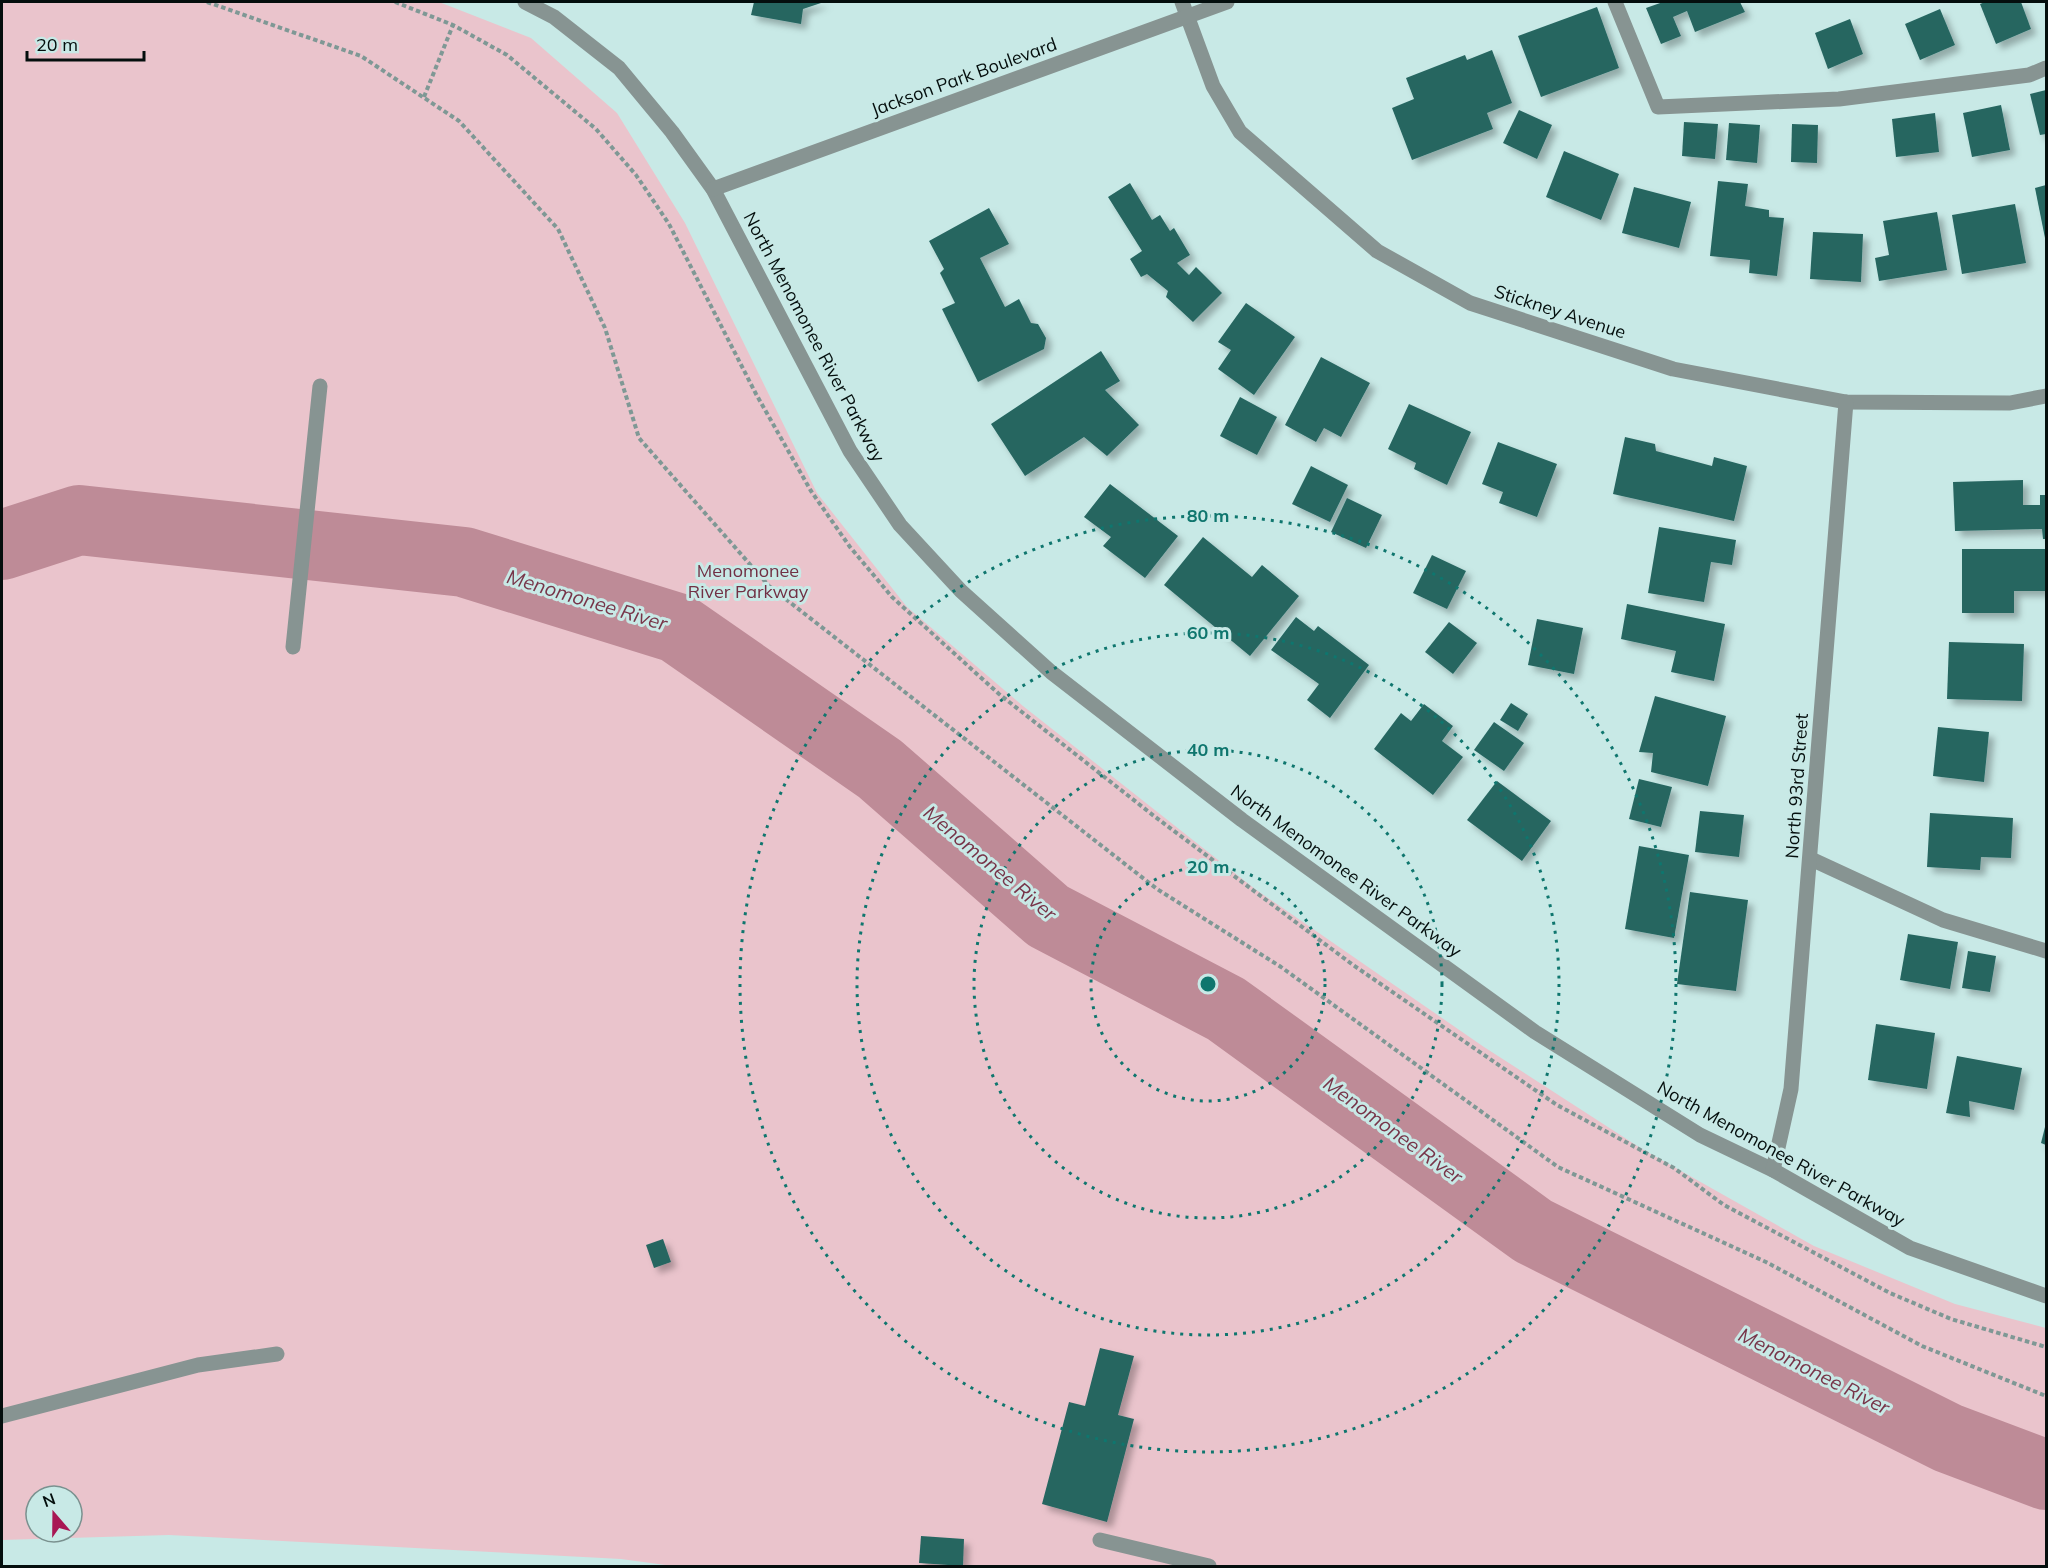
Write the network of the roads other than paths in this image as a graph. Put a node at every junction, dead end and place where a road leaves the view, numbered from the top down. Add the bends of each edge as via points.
1 (525, 2) edge
2 (1182, 2) edge
3 (1227, 2) edge
4 (1615, 2) edge
5 (1187, 17) junction
6 (2046, 68) edge
7 (713, 189) junction
8 (320, 386) dead end
9 (2046, 396) edge
10 (1846, 402) junction
11 (293, 647) dead end
12 (1811, 859) junction
13 (2046, 951) edge
14 (1773, 1170) junction
15 (2046, 1296) edge
16 (277, 1354) dead end
17 (2, 1416) edge
18 (1100, 1540) dead end
19 (1209, 1566) edge

1 - 7 street, North Menomonee River Parkway via 554,17 619,68
2 - 5 street, Stickney Avenue
3 - 5 street, Jackson Park Boulevard
4 - 6 street via 1658,107 1839,99 2029,75
5 - 7 street, Jackson Park Boulevard
5 - 10 street, Stickney Avenue via 1213,86 1240,132 1377,251 1470,303 1673,369
7 - 14 street, North Menomonee River Parkway via 850,451 900,525 961,591 1051,672 1242,820 1526,1025 1700,1135
8 - 11 street
9 - 10 street, Stickney Avenue via 2010,403
10 - 12 street, North 93rd Street
12 - 13 street via 1943,920
12 - 14 street, North 93rd Street via 1791,1089
14 - 15 street, North Menomonee River Parkway via 1910,1248
16 - 17 street via 198,1365
18 - 19 street

